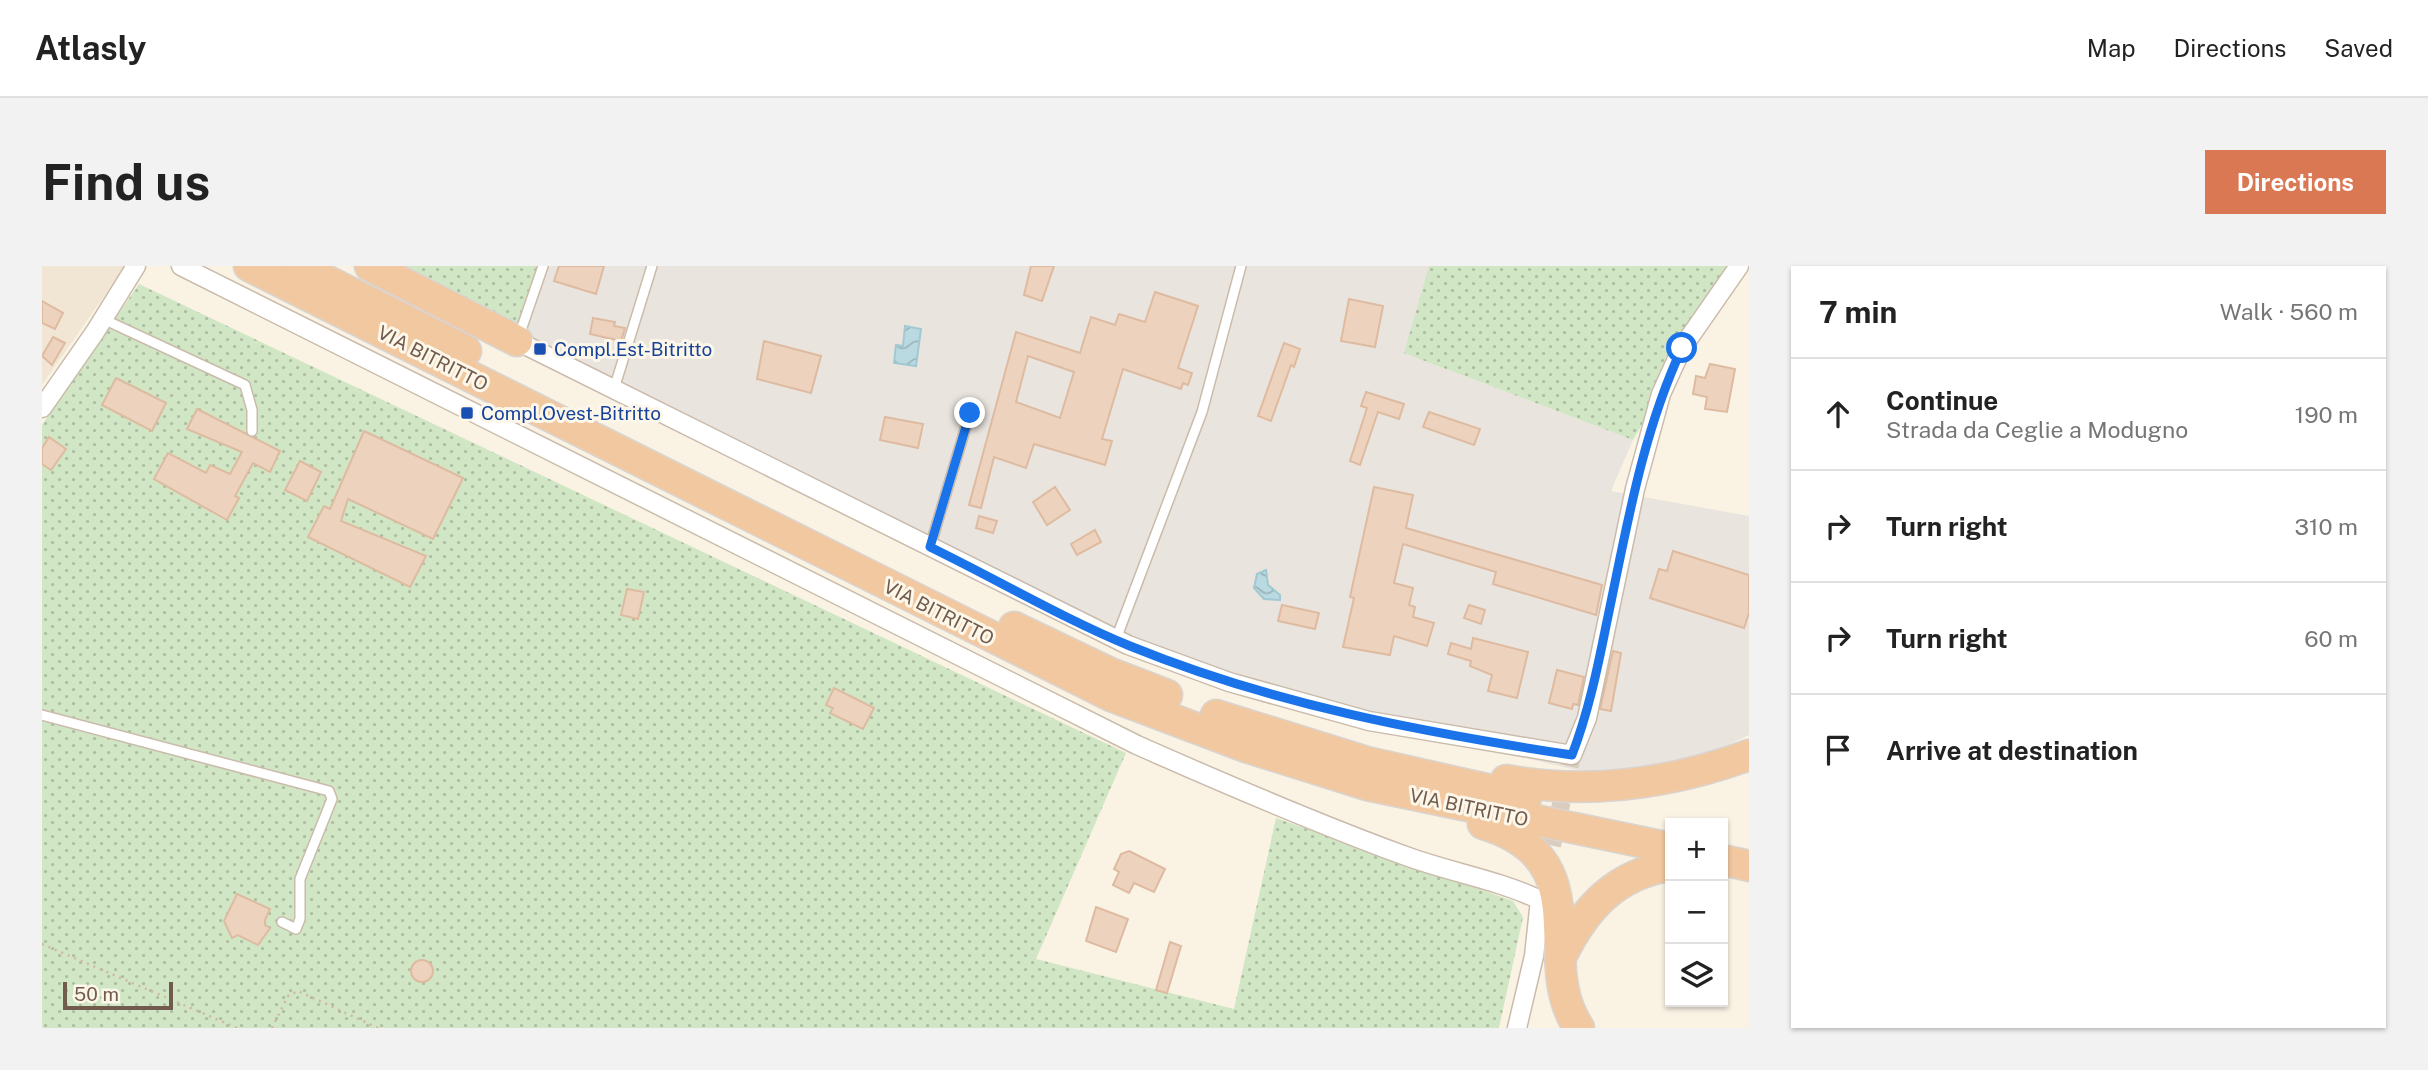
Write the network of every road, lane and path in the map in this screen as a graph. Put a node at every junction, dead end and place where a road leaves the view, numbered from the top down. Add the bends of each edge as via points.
1 (136, 266) edge
2 (181, 266) edge
3 (249, 266) edge
4 (298, 266) edge
5 (370, 266) edge
6 (542, 266) edge
7 (652, 266) edge
8 (1241, 266) edge
9 (1739, 266) edge
10 (103, 320) junction
11 (517, 341) junction
12 (614, 389) junction
13 (42, 408) edge
14 (970, 413) dead end
15 (252, 431) dead end
16 (930, 547) junction
17 (1116, 639) junction
18 (42, 715) edge
19 (1169, 718) junction
20 (1297, 741) junction
21 (1749, 755) edge
22 (1665, 827) edge
23 (1728, 840) edge
24 (1749, 845) edge
25 (1665, 847) edge
26 (1728, 861) edge
27 (1749, 866) edge
28 (1665, 867) edge
29 (1728, 874) edge
30 (1749, 878) edge
31 (282, 922) dead end
32 (42, 944) edge
33 (1562, 956) junction
34 (237, 1028) edge
35 (272, 1028) edge
36 (378, 1028) edge
37 (1517, 1028) edge
38 (1579, 1028) edge

1 - 10 street
2 - 37 street via 1137,746 1287,811 1540,900 1534,956
3 - 19 highway, VIA BITRITTO via 1058,672
4 - 20 highway, VIA BITRITTO via 1063,651 1215,715
5 - 11 highway
6 - 11 lane
7 - 12 lane
8 - 17 lane via 1202,412
9 - 17 street via 1682,348 1661,394 1635,489 1587,718 1572,755 1369,721 1229,682
10 - 13 street
10 - 15 lane via 245,385
11 - 12 street
12 - 16 street
14 - 16 lane
16 - 17 street
18 - 31 lane via 328,790 332,799 300,879 300,919 296,929
19 - 25 highway, VIA BITRITTO via 1367,785
19 - 33 highway via 1242,757 1282,771 1478,822 1515,836 1552,881 1558,899
20 - 21 highway via 1364,749 1538,786 1575,788 1653,783
20 - 22 highway, VIA BITRITTO via 1454,783
23 - 24 highway
26 - 27 highway
28 - 33 highway via 1635,875 1594,904
29 - 30 highway
32 - 34 path
33 - 38 highway via 1564,991
35 - 36 path via 288,996 298,991

